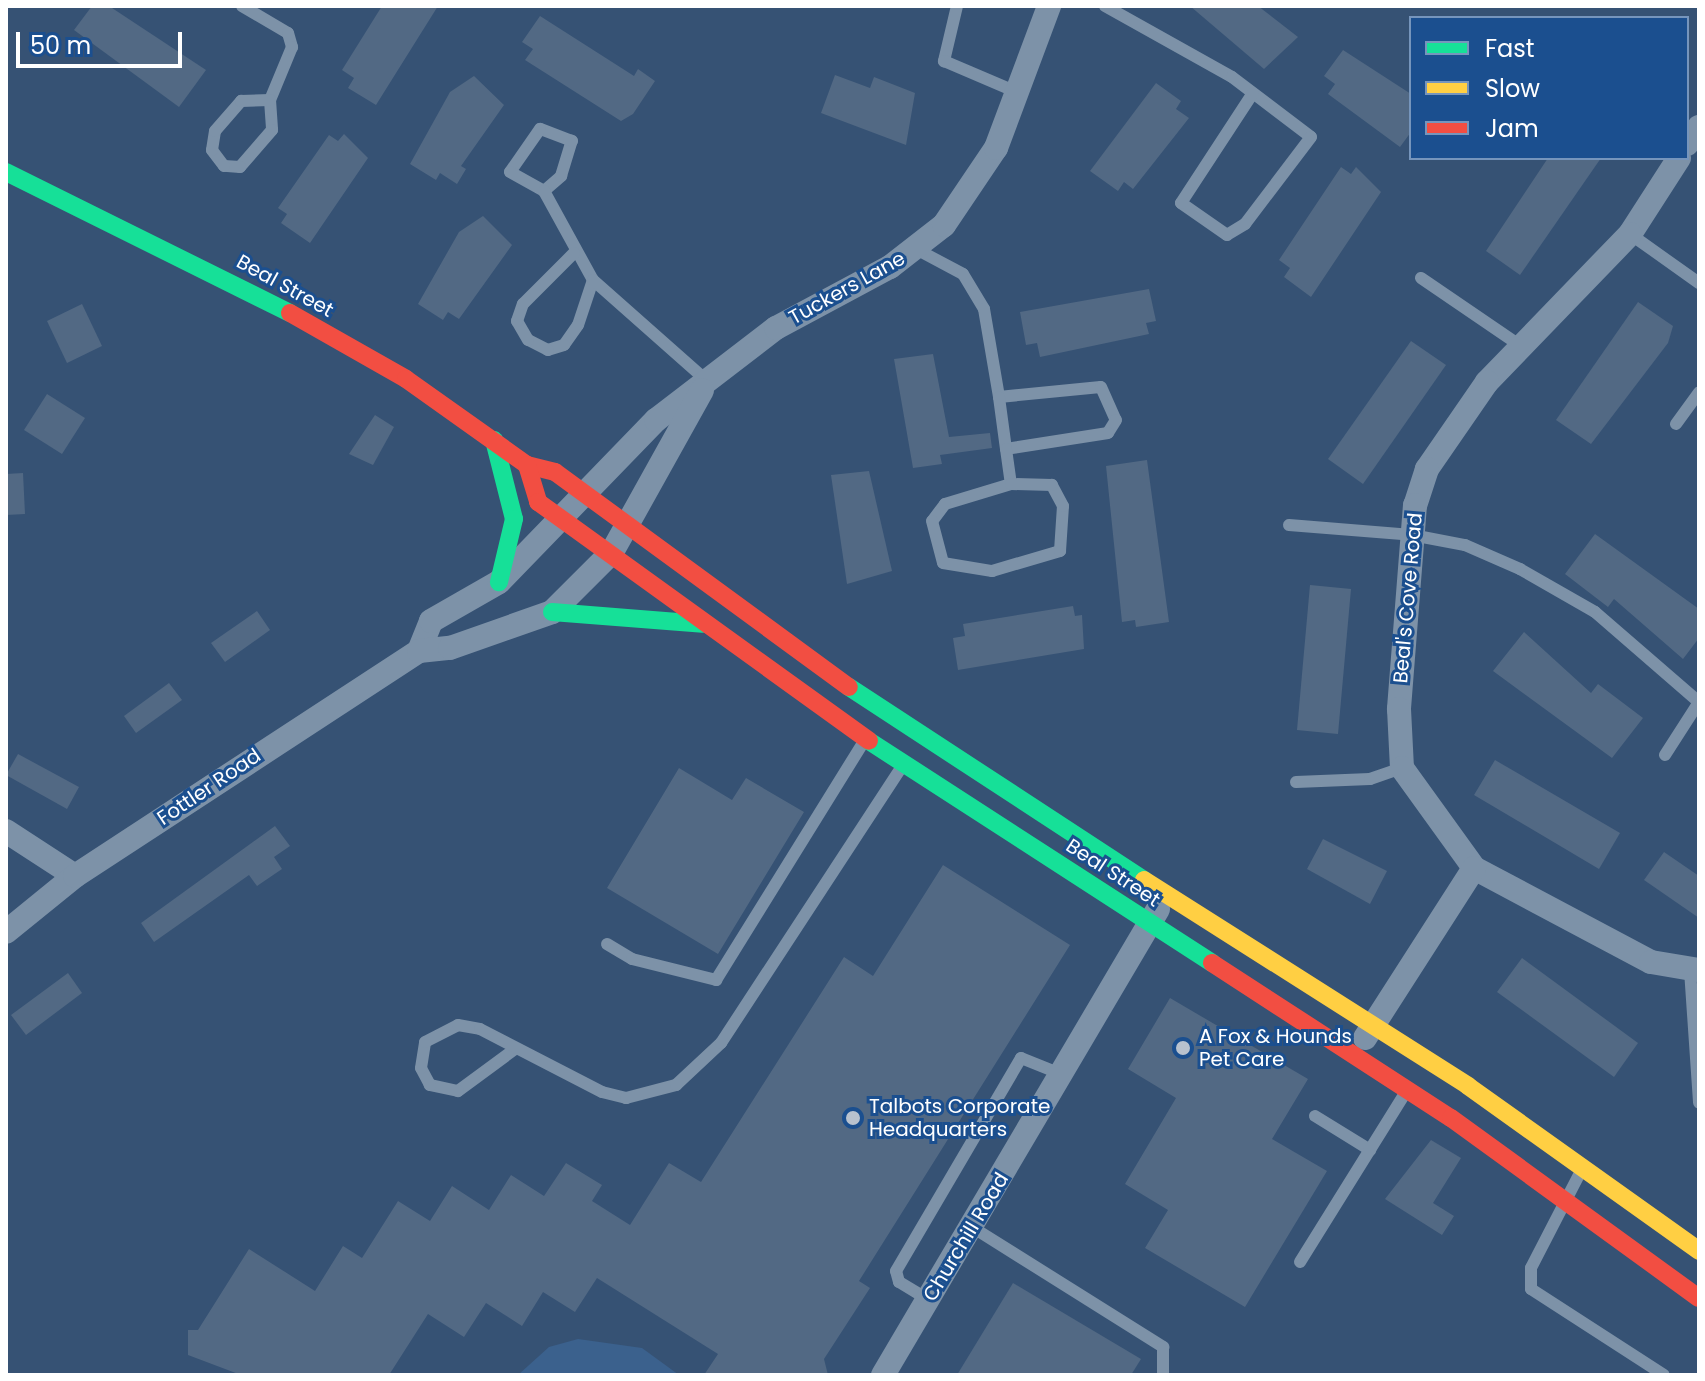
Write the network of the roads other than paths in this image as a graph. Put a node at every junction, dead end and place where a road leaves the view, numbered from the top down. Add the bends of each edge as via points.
1 (242, 6) edge
2 (957, 6) edge
3 (1048, 6) edge
4 (1105, 6) edge
5 (1021, 93) junction
6 (1253, 93) junction
7 (270, 100) junction
8 (1678, 160) edge
9 (6, 172) edge
10 (544, 191) junction
11 (1630, 234) junction
12 (916, 249) junction
13 (574, 253) junction
14 (1421, 278) dead end
15 (593, 280) junction
16 (1699, 283) edge
17 (1522, 347) junction
18 (707, 381) junction
19 (1699, 392) edge
20 (999, 397) junction
21 (1676, 424) dead end
22 (494, 440) junction
23 (1006, 449) junction
24 (527, 465) junction
25 (1011, 484) junction
26 (583, 494) junction
27 (560, 518) junction
28 (630, 525) junction
29 (1289, 525) dead end
30 (1412, 535) junction
31 (612, 552) junction
32 (499, 582) junction
33 (552, 612) junction
34 (708, 625) junction
35 (419, 651) junction
36 (1699, 702) edge
37 (919, 738) junction
38 (865, 740) junction
39 (1665, 755) dead end
40 (902, 766) junction
41 (1402, 768) junction
42 (1296, 782) dead end
43 (6, 831) edge
44 (1474, 868) junction
45 (75, 876) junction
46 (1169, 890) junction
47 (1150, 923) junction
48 (6, 932) edge
49 (607, 944) dead end
50 (1694, 970) edge
51 (1373, 1025) junction
52 (515, 1049) junction
53 (1356, 1055) junction
54 (1061, 1074) junction
55 (1408, 1089) junction
56 (1699, 1103) edge
57 (1315, 1116) dead end
58 (1370, 1150) junction
59 (1584, 1166) junction
60 (1566, 1199) junction
61 (972, 1227) junction
62 (1699, 1251) edge
63 (1300, 1262) dead end
64 (1699, 1298) edge
65 (929, 1300) junction
66 (883, 1375) edge
67 (1163, 1375) edge
68 (1664, 1375) edge

1 - 7 lane via 288,33 292,47
2 - 5 lane via 944,61
3 - 5 street, Tuckers Lane
4 - 6 lane
5 - 12 street, Tuckers Lane via 971,192
6 - 6 lane via 1181,203 1227,235 1245,224 1311,137
7 - 7 lane via 241,101 215,131 212,150 224,166 240,167 272,130
8 - 11 street, Beal's Cove Road
9 - 22 street, Beal Street via 265,299 406,379
10 - 10 lane via 561,176 572,141 540,129 510,172
10 - 13 lane
11 - 16 lane
11 - 17 street, Beal's Cove Road
12 - 18 street, Tuckers Lane via 776,328
12 - 20 lane via 963,274 984,309
13 - 15 lane
13 - 15 lane via 523,304 517,321 528,340 548,350 564,345
14 - 17 lane
15 - 18 lane
17 - 30 street, Beal's Cove Road via 1487,382 1427,469
18 - 26 street, Tuckers Lane via 656,420
18 - 28 street, Tuckers Lane
19 - 21 lane
20 - 23 lane
20 - 23 lane via 1101,387 1116,420 1108,433
22 - 24 street, Beal Street
22 - 32 street via 514,519
23 - 25 lane
24 - 26 street, Beal Street via 555,472
24 - 27 street, Beal Street via 538,502
25 - 25 lane via 945,504 932,521 943,563 992,571 1060,551 1063,506 1052,485
26 - 27 street, Fottler Road
26 - 28 street, Beal Street
27 - 31 street, Beal Street
27 - 32 street, Fottler Road
28 - 31 street, Fottler Road
28 - 37 street, Beal Street
29 - 30 lane
30 - 36 lane via 1479,551 1595,612
30 - 41 street, Beal's Cove Road
31 - 33 street, Fottler Road
31 - 34 street, Beal Street
32 - 35 street, Fottler Road via 431,621
33 - 34 street
33 - 35 street, Fottler Road via 450,648
34 - 38 street, Beal Street
35 - 45 street, Fottler Road
36 - 39 lane
37 - 40 lane
37 - 46 street, Beal Street
38 - 40 street, Beal Street
38 - 49 lane via 716,980 632,959
40 - 47 street, Beal Street
40 - 52 lane via 721,1043 676,1085 626,1098
41 - 42 lane via 1370,779
41 - 44 street
43 - 45 street
44 - 50 street via 1623,949
44 - 51 street
45 - 48 street, Fottler Road
46 - 47 street, Churchill Road
46 - 51 street, Beal Street
47 - 53 street, Beal Street
47 - 54 street, Churchill Road
50 - 56 lane
51 - 53 street
51 - 59 street, Beal Street
52 - 52 lane via 458,1025 425,1042 421,1068 430,1085 458,1091
53 - 55 street, Beal Street
54 - 61 street, Churchill Road
54 - 65 lane via 1021,1058 896,1271 899,1282
55 - 58 lane
55 - 60 street, Beal Street
57 - 58 lane
58 - 63 lane
59 - 60 lane
59 - 62 street, Beal Street
60 - 64 street, Beal Street
60 - 68 lane via 1531,1268 1531,1289
61 - 65 street, Churchill Road
61 - 67 lane via 1163,1347
65 - 66 street, Churchill Road

